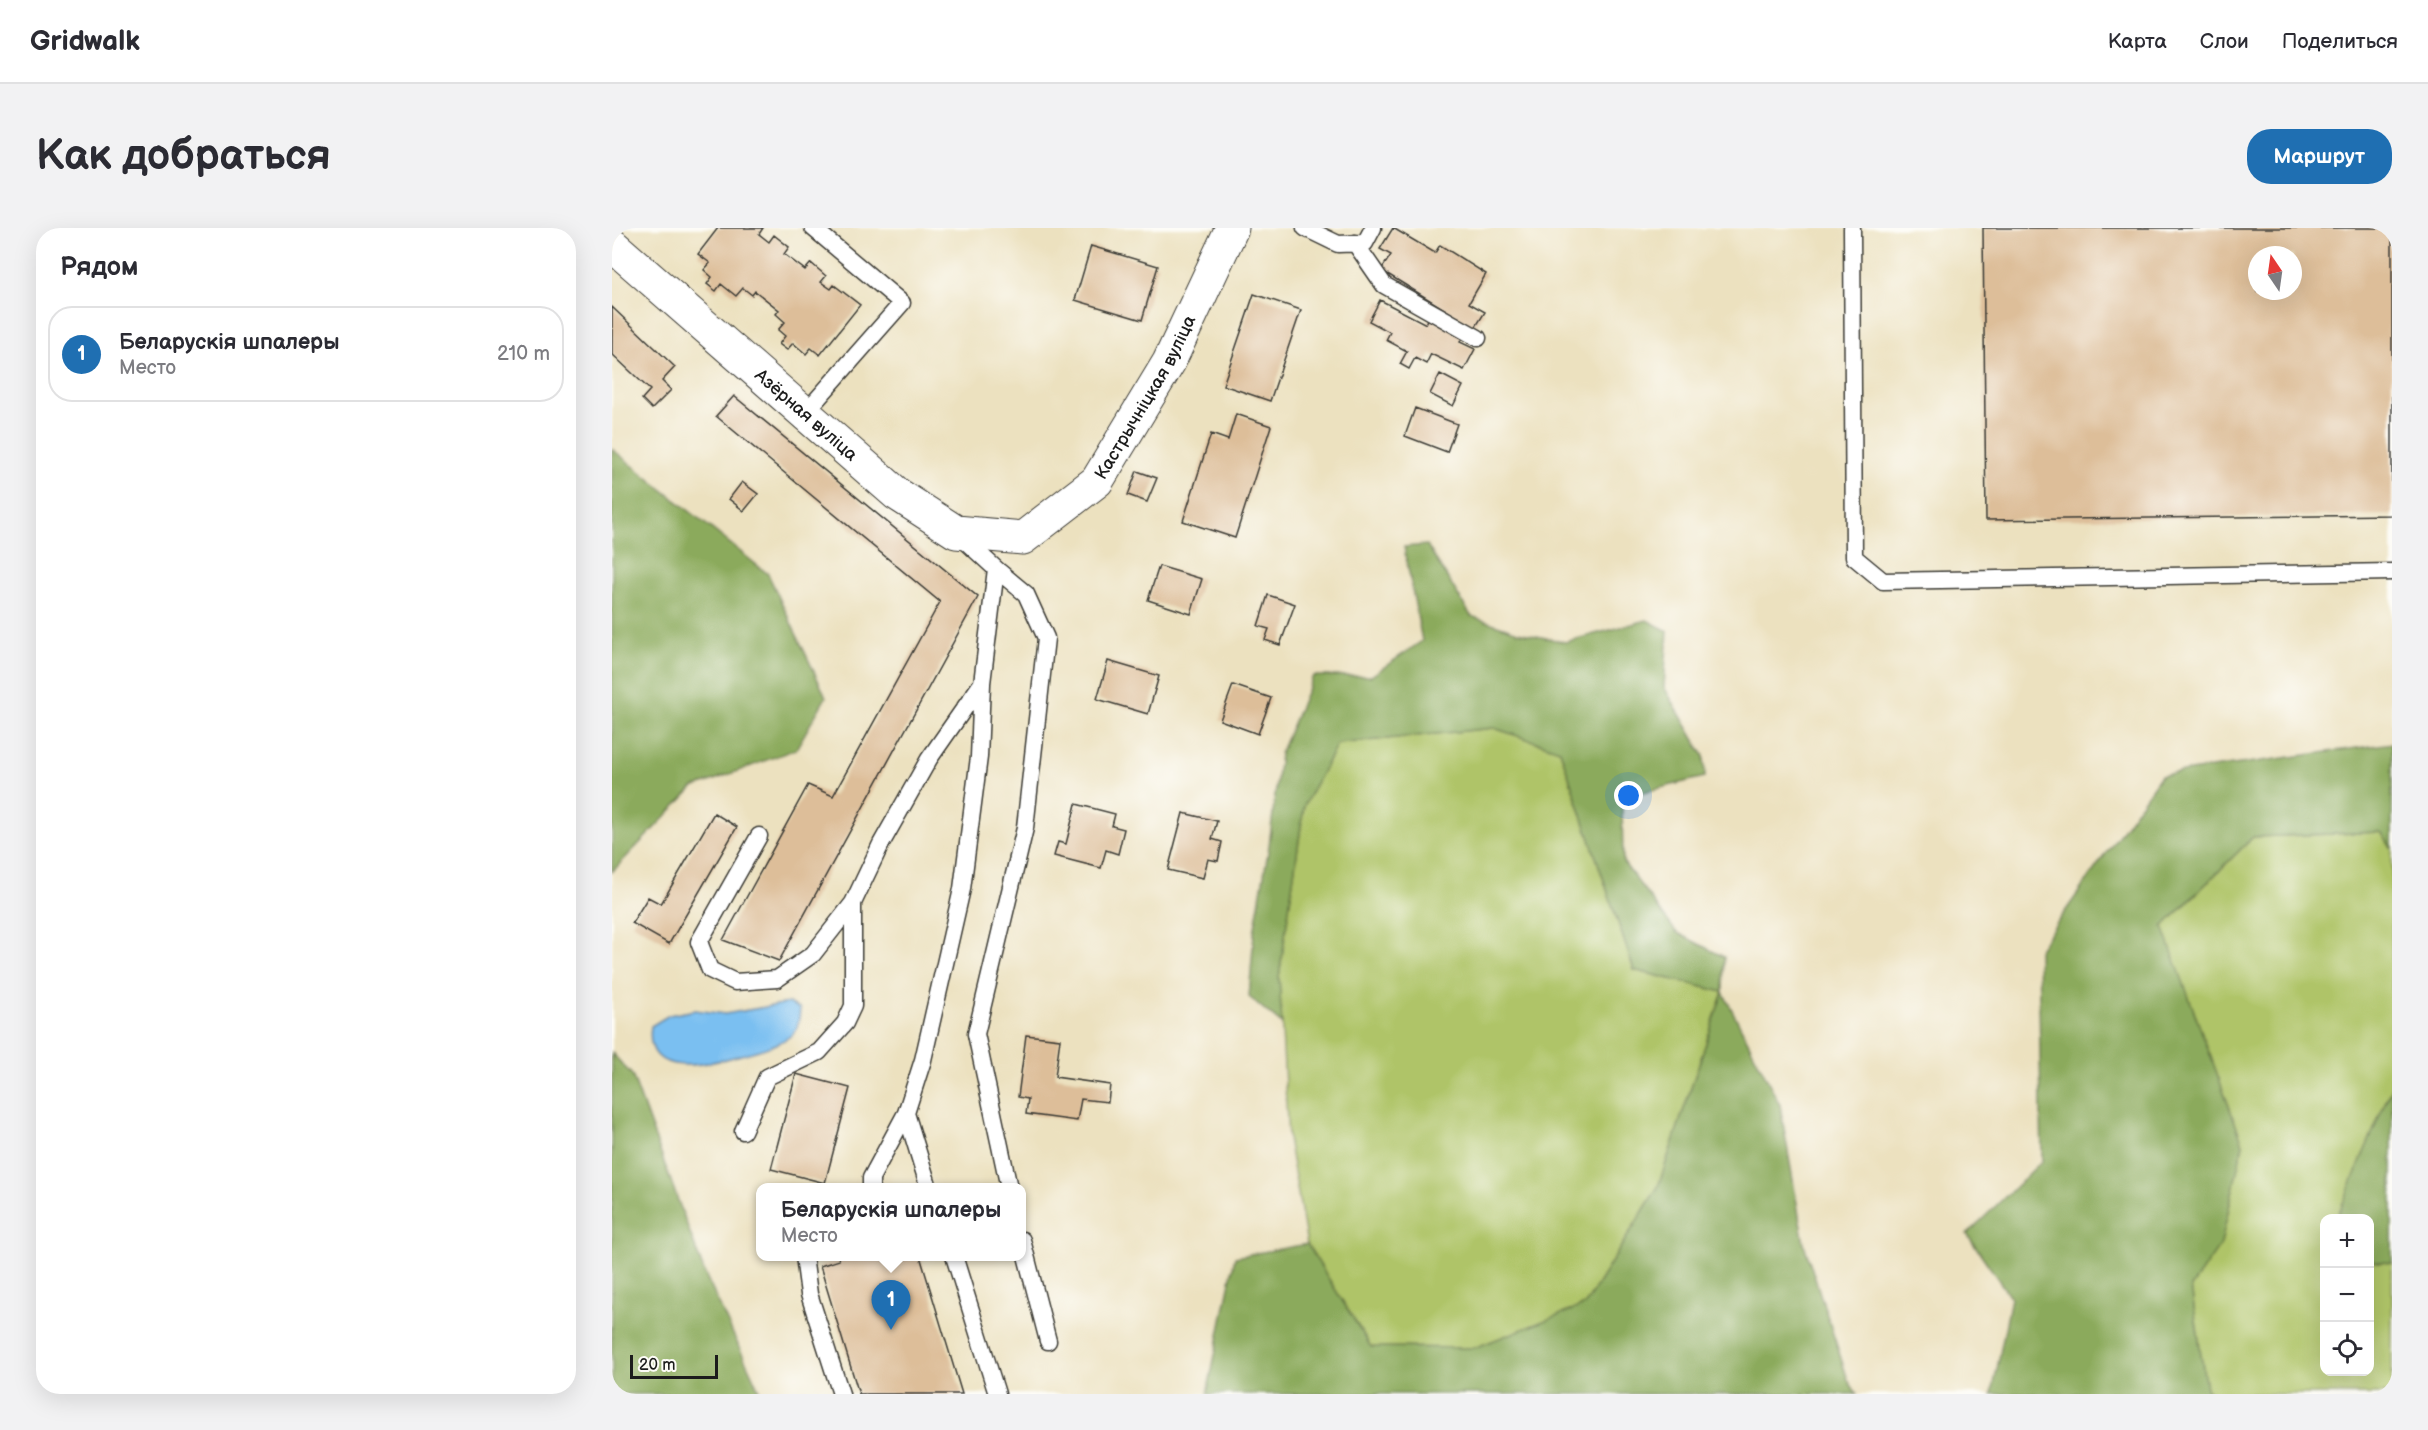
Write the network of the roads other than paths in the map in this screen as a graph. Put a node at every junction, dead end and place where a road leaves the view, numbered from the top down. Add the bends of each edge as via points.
1 (813, 228) edge
2 (1232, 228) edge
3 (1305, 228) edge
4 (1373, 228) edge
5 (1852, 228) edge
6 (1355, 243) junction
7 (612, 245) edge
8 (1478, 338) dead end
9 (805, 413) junction
10 (956, 532) junction
11 (1023, 538) joint
12 (996, 569) junction
13 (2392, 572) edge
14 (982, 683) junction
15 (759, 836) dead end
16 (853, 903) junction
17 (906, 1113) junction
18 (743, 1131) dead end
19 (868, 1183) edge
20 (927, 1183) edge
21 (1008, 1183) edge
22 (1026, 1256) edge
23 (805, 1261) edge
24 (955, 1261) edge
25 (1048, 1341) dead end
26 (841, 1394) edge
27 (997, 1394) edge

1 - 9 lane via 902,303
2 - 11 street, Кастрычніцкая вуліца via 1169,362 1097,482
3 - 6 lane via 1338,244
4 - 6 lane via 1365,243
5 - 13 lane via 1854,557 1882,581
6 - 8 lane via 1384,285
7 - 9 street, Азёрная вуліца
9 - 10 street, Азёрная вуліца via 897,494
10 - 11 street, Азёрная вуліца
10 - 12 lane
12 - 14 lane
12 - 21 lane via 1026,594 1046,639 1025,828 976,1034
14 - 16 lane via 929,759
14 - 17 lane via 979,757 962,889 923,1060
15 - 16 lane via 699,942 710,970 735,982 777,979 813,954
16 - 18 lane via 853,1006 845,1023 819,1052 767,1077
17 - 19 lane
17 - 20 lane
22 - 25 lane
23 - 26 lane via 809,1294
24 - 27 lane

